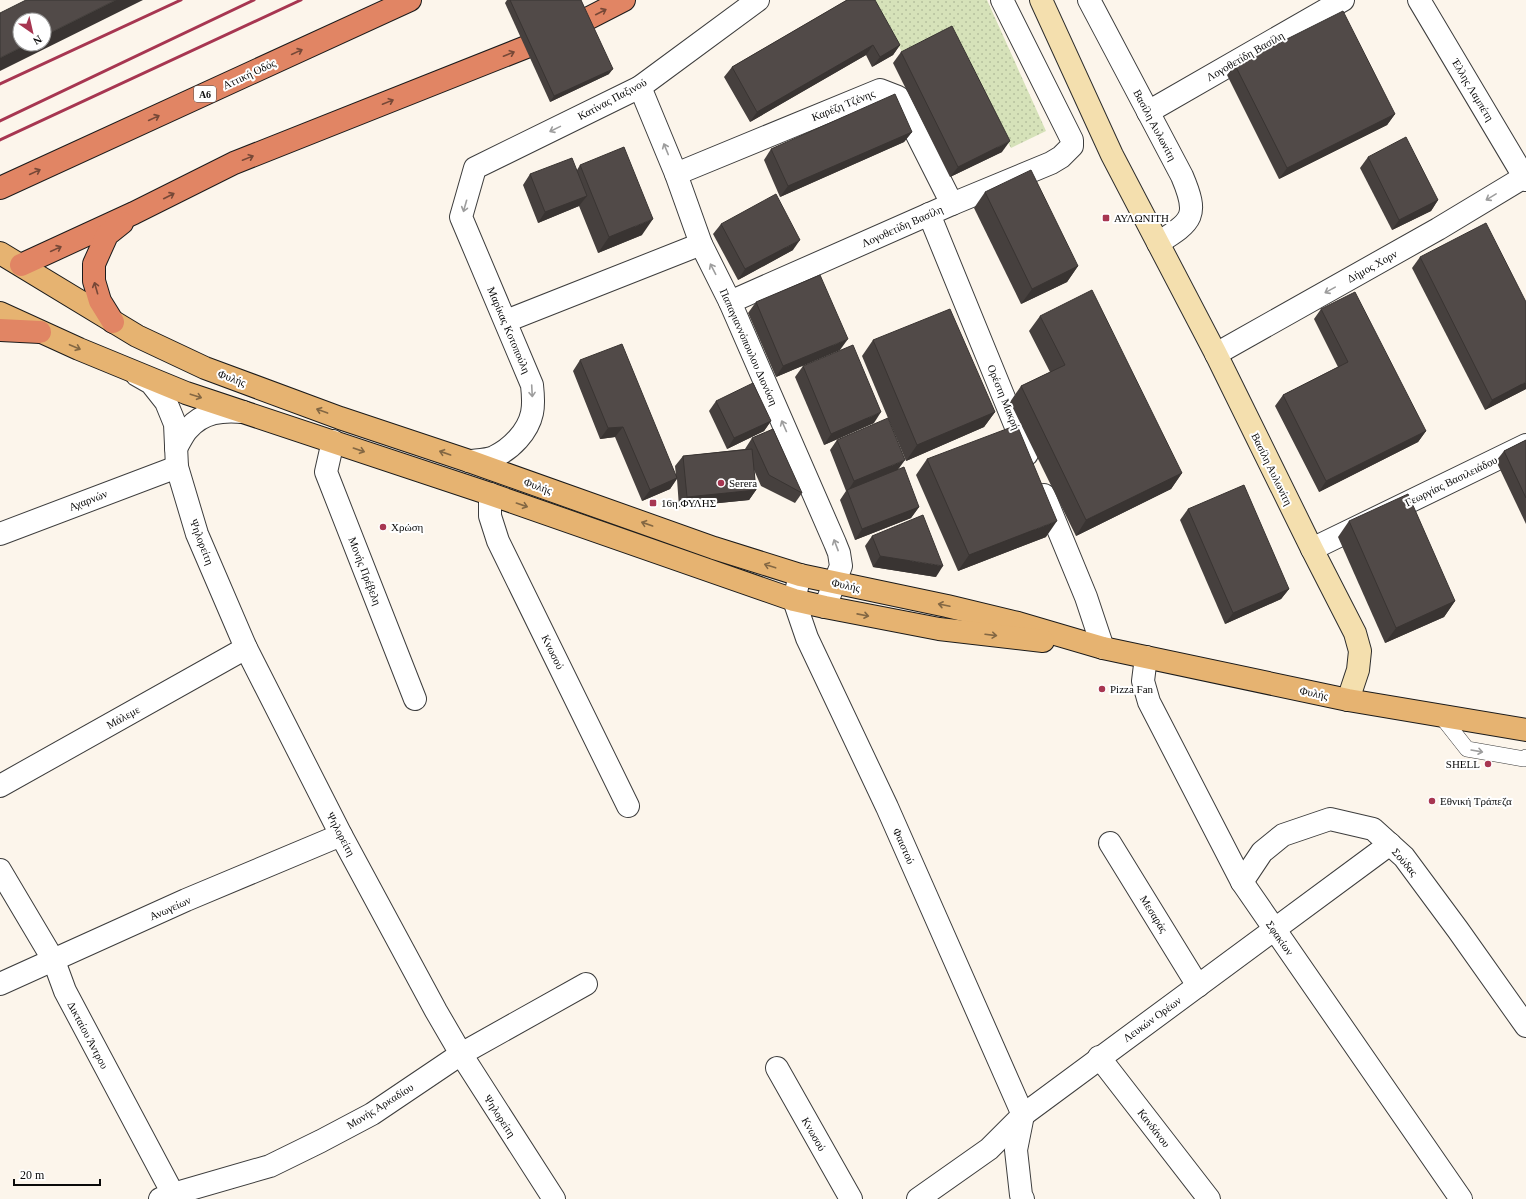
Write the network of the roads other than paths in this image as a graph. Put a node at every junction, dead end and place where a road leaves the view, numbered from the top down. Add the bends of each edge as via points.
1 (410, 0) edge
2 (624, 0) edge
3 (758, 0) edge
4 (1002, 0) edge
5 (1041, 0) edge
6 (1089, 0) edge
7 (1343, 0) edge
8 (1420, 0) edge
9 (640, 87) junction
10 (1148, 112) junction
11 (475, 168) joint
12 (676, 174) junction
13 (1525, 178) edge
14 (0, 188) edge
15 (952, 204) junction
16 (134, 213) junction
17 (929, 214) junction
18 (1158, 243) junction
19 (701, 244) junction
20 (0, 253) edge
21 (21, 265) junction
22 (0, 274) edge
23 (730, 302) junction
24 (0, 313) edge
25 (506, 321) junction
26 (113, 322) junction
27 (0, 330) edge
28 (40, 332) junction
29 (1216, 354) junction
30 (131, 371) junction
31 (247, 412) junction
32 (333, 440) junction
33 (1526, 445) edge
34 (176, 457) junction
35 (469, 461) junction
36 (490, 494) junction
37 (0, 534) edge
38 (1312, 549) junction
39 (800, 575) junction
40 (834, 583) junction
41 (794, 600) junction
42 (825, 607) junction
43 (246, 648) junction
44 (1103, 648) junction
45 (1146, 657) junction
46 (415, 699) dead end
47 (1348, 700) junction
48 (1441, 716) junction
49 (1526, 730) edge
50 (1526, 757) edge
51 (0, 786) edge
52 (628, 806) dead end
53 (341, 835) junction
54 (1110, 843) dead end
55 (1390, 844) junction
56 (0, 870) edge
57 (1242, 882) junction
58 (1275, 930) junction
59 (54, 961) junction
60 (0, 984) edge
61 (586, 984) dead end
62 (1198, 986) junction
63 (1526, 1026) edge
64 (461, 1054) junction
65 (1099, 1057) junction
66 (777, 1068) dead end
67 (1023, 1115) junction
68 (170, 1197) edge
69 (554, 1199) edge
70 (851, 1199) edge
71 (918, 1199) edge
72 (1023, 1199) edge
73 (1209, 1199) edge
74 (1461, 1199) edge

14 -> 1 highway, Αττική Οδός / Α6
16 -> 2 highway via 234,163 554,36
3 - 9 street, Κατίνας Παξινού
4 - 15 street, Λογοθετίδη Βασίλη via 1072,140 1072,146 1051,163
5 - 18 main road, Βασίλη Αυλωνίτη via 1112,155
6 - 10 street, Βασίλη Αυλωνίτη
7 - 10 street, Λογοθετίδη Βασίλη
8 - 13 street, Έλλης Λαμπέτη
9 -> 11 street, Κατίνας Παξινού
12 -> 9 street, Παπαγιαννόπουλου Διονύση
10 - 18 street, Βασίλη Αυλωνίτη via 1182,176 1192,208 1186,223
11 -> 25 street, Μαρίκας Κοτοπούλη via 462,217
12 - 15 street, Καρέζη Τζένης via 880,90 898,97
12 - 19 street, Παπαγιαννόπουλου Διονύση
13 -> 29 street, Δήμος Χορν
15 - 17 street, Λογοθετίδη Βασίλη
21 -> 16 highway
26 -> 16 highway via 100,301 94,281 94,264 107,235
17 - 23 street, Λογοθετίδη Βασίλη
17 - 44 street, Ορέστη Μακρή via 1086,597
18 - 29 main road, Βασίλη Αυλωνίτη
23 -> 19 street, Παπαγιαννόπουλου Διονύση
19 - 25 street
20 - 21 main road, Φυλής
21 - 22 main road
21 - 26 main road, Φυλής
40 -> 23 street, Παπαγιαννόπουλου Διονύση via 841,566 835,543
24 - 28 main road, Φυλής
25 -> 35 street, Μαρίκας Κοτοπούλη via 532,384 532,414 523,432 511,447 493,457
35 -> 26 main road, Φυλής via 340,418 205,368
27 - 28 highway
28 -> 30 main road, Φυλής
29 - 38 main road, Βασίλη Αυλωνίτη
30 -> 31 main road, Φυλής via 186,393
30 - 34 street, Ψηλορείτη via 151,383 166,402 174,424
31 - 32 main road, Φυλής
31 - 34 street via 226,410 205,416 188,429
32 -> 36 main road, Φυλής
32 - 46 street, Μονής Πρέβελη via 326,472
33 - 38 street, Γεωργίας Βασιλειάδου
34 - 37 street, Αχαρνών
34 - 43 street, Ψηλορείτη via 197,534
39 -> 35 main road, Φυλής via 714,548
36 -> 41 main road, Φυλής
36 - 52 street, Κνωσού via 490,516 498,541
38 - 47 main road, Βασίλη Αυλωνίτη via 1355,633 1360,651 1358,670
39 - 40 main road, Φυλής
39 - 41 street
40 - 42 street, Παπαγιαννόπουλου Διονύση
44 -> 40 main road, Φυλής via 1018,623
41 - 42 main road, Φυλής
41 - 67 street, Φαιστού via 807,638 887,807
42 -> 44 main road, Φυλής via 939,629
43 - 51 street, Μάλεμε
43 - 53 street, Ψηλορείτη
44 - 45 main road, Φυλής
45 - 47 main road, Φυλής
45 - 57 street, Σφακίων via 1143,681 1149,702
47 - 48 main road, Φυλής
48 - 49 main road, Φυλής
48 -> 50 lane via 1467,749 1524,759
53 - 59 street, Ανωγείων via 186,900
53 - 64 street, Ψηλορείτη
54 - 62 street, Μεσαράς
55 - 57 street, Σούδας via 1373,829 1330,819 1283,835 1262,852
55 - 58 street, Λευκών Ορέων
55 - 63 street, Σούδας via 1404,857
56 - 59 street, Δικταίου Άντρου
57 - 58 street, Σφακίων
58 - 62 street, Λευκών Ορέων
58 - 74 street, Σφακίων
59 - 60 street, Ανωγείων
59 - 68 street, Δικταίου Άντρου via 65,991
61 - 64 street, Μονής Αρκαδίου
62 - 65 street, Λευκών Ορέων
64 - 68 street, Μονής Αρκαδίου via 372,1114 321,1141 270,1166
64 - 69 street, Ψηλορείτη
65 - 67 street, Λευκών Ορέων
65 - 73 street, Κανδάνου
66 - 70 street, Κνωσού
67 - 71 street, Λευκών Ορέων via 989,1149
67 - 72 street via 1016,1150 1020,1195

